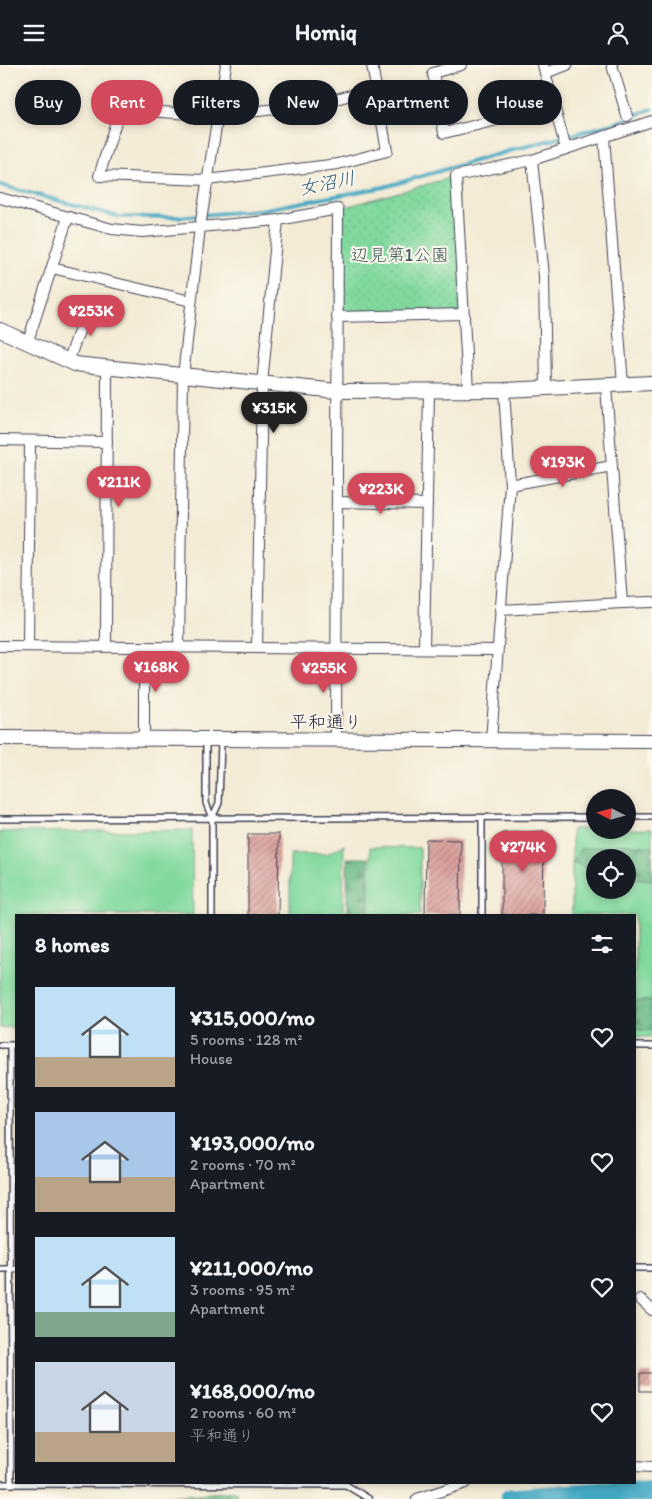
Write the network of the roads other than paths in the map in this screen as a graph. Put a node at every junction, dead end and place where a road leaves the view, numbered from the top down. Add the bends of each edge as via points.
1 (226, 65) edge
2 (372, 65) edge
3 (461, 65) edge
4 (567, 65) edge
5 (612, 65) edge
6 (544, 69) edge
7 (223, 80) edge
8 (375, 80) edge
9 (348, 96) edge
10 (259, 110) edge
11 (173, 112) edge
12 (628, 116) dead end
13 (652, 121) edge
14 (215, 125) edge
15 (382, 125) edge
16 (478, 125) edge
17 (559, 125) edge
18 (604, 137) junction
19 (566, 149) junction
20 (532, 160) junction
21 (207, 180) junction
22 (1, 199) edge
23 (68, 217) junction
24 (278, 220) junction
25 (200, 227) junction
26 (52, 268) junction
27 (191, 301) junction
28 (89, 303) dead end
29 (464, 314) junction
30 (337, 317) junction
31 (0, 331) edge
32 (27, 344) junction
33 (68, 362) junction
34 (107, 369) junction
35 (183, 376) junction
36 (262, 383) junction
37 (652, 383) edge
38 (606, 385) junction
39 (623, 385) junction
40 (546, 389) junction
41 (468, 390) junction
42 (504, 390) junction
43 (337, 391) junction
44 (429, 391) junction
45 (0, 441) edge
46 (30, 441) junction
47 (107, 443) junction
48 (612, 466) junction
49 (510, 485) junction
50 (337, 502) junction
51 (427, 504) junction
52 (652, 602) edge
53 (622, 603) junction
54 (500, 610) junction
55 (0, 646) edge
56 (28, 646) junction
57 (106, 646) junction
58 (144, 647) junction
59 (179, 647) junction
60 (257, 647) junction
61 (336, 648) junction
62 (424, 649) junction
63 (497, 649) junction
64 (0, 738) edge
65 (144, 739) junction
66 (206, 741) junction
67 (221, 741) junction
68 (336, 741) junction
69 (491, 741) junction
70 (652, 741) edge
71 (482, 817) junction
72 (586, 817) edge
73 (636, 817) edge
74 (652, 817) edge
75 (212, 818) junction
76 (0, 819) edge
77 (212, 914) edge
78 (482, 914) edge
79 (0, 1045) edge
80 (13, 1045) edge
81 (636, 1046) edge
82 (652, 1046) edge
83 (636, 1268) edge
84 (652, 1268) edge
85 (0, 1269) edge
86 (10, 1269) junction
87 (15, 1269) edge
88 (640, 1299) dead end
89 (652, 1310) edge
90 (636, 1466) edge
91 (652, 1467) edge
92 (0, 1484) edge
93 (11, 1484) junction
94 (15, 1484) edge
95 (346, 1484) edge
96 (463, 1484) edge
97 (369, 1499) edge
98 (417, 1499) edge

1 - 7 street
2 - 8 street
3 - 16 street via 433,73 444,133
4 - 6 street
5 - 12 street
9 - 10 street via 318,104
11 - 21 street via 120,109 99,176
13 - 18 street
14 - 21 street
15 - 21 street via 387,151 338,165
17 - 19 street
18 - 19 street
18 - 39 street
19 - 20 street
20 - 29 street via 456,176
20 - 40 street via 544,276
21 - 25 street
22 - 23 street
23 - 25 street via 112,229 142,232
23 - 26 street
24 - 25 street
24 - 30 street via 338,209
24 - 36 street
25 - 27 street
26 - 27 street
26 - 32 street
27 - 35 street
28 - 33 street
29 - 30 street
29 - 41 street
30 - 43 street
31 - 32 street
32 - 33 street
33 - 34 street
34 - 35 street
34 - 47 street
35 - 36 street
35 - 59 street
36 - 43 street
36 - 60 street
37 - 39 street
38 - 39 street
38 - 40 street
38 - 48 street
40 - 42 street
41 - 42 street
41 - 44 street
42 - 49 street
43 - 44 street
43 - 50 street
44 - 51 street
45 - 46 street
46 - 47 street
46 - 56 street
47 - 57 street
48 - 49 street
48 - 53 street
49 - 54 street
50 - 51 street
50 - 61 street
51 - 62 street
52 - 53 street
53 - 54 street
54 - 63 street
55 - 56 street
56 - 57 street
57 - 58 street
58 - 59 street
58 - 65 street
59 - 60 street
60 - 61 street
61 - 62 street
61 - 68 street
62 - 63 street
63 - 69 street
64 - 65 street, 平和通り
65 - 66 street, 平和通り
66 - 67 street, 平和通り
66 - 75 lane via 206,803
67 - 68 street, 平和通り
67 - 75 lane via 219,803
68 - 69 street, 平和通り
69 - 70 street, 平和通り
71 - 72 lane
71 - 75 lane
71 - 78 lane
73 - 74 lane
75 - 76 lane
75 - 77 lane
79 - 80 lane
80 - 86 lane
81 - 82 lane
83 - 84 lane
85 - 86 lane
86 - 87 lane
86 - 93 lane
88 - 89 street
90 - 91 street
92 - 93 lane
93 - 94 lane
95 - 97 lane
96 - 98 street

